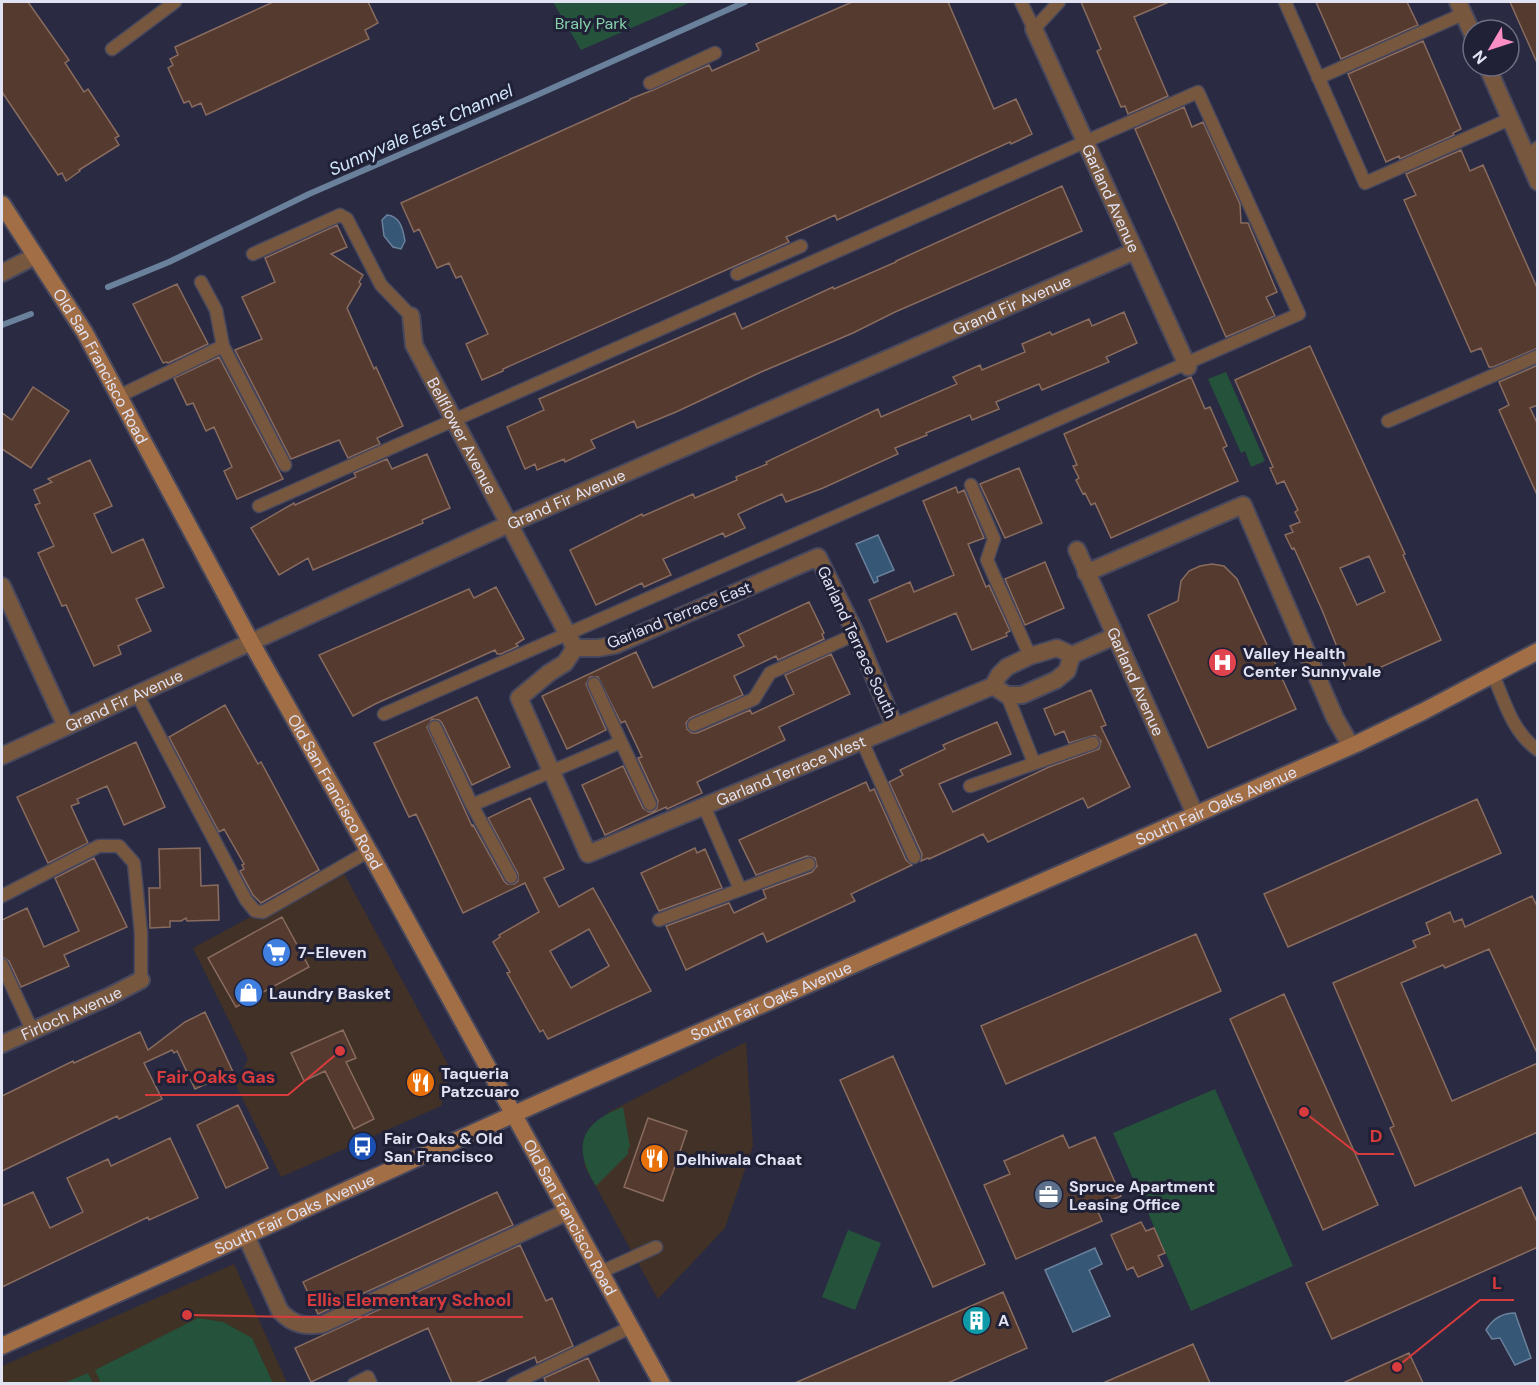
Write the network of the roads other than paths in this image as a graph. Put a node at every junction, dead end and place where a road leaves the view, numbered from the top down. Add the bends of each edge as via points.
1 (175, 2) edge
2 (1021, 2) edge
3 (1059, 2) edge
4 (1285, 2) edge
5 (1461, 8) edge
6 (1034, 29) junction
7 (112, 49) dead end
8 (715, 53) dead end
9 (1318, 78) junction
10 (1492, 78) edge
11 (650, 83) dead end
12 (1510, 119) junction
13 (1085, 141) junction
14 (1532, 154) edge
15 (1538, 182) edge
16 (3, 209) edge
17 (801, 246) dead end
18 (1135, 251) junction
19 (253, 254) dead end
20 (35, 256) junction
21 (2, 273) edge
22 (737, 274) dead end
23 (201, 282) dead end
24 (411, 316) joint
25 (223, 346) junction
26 (1538, 356) edge
27 (1187, 365) junction
28 (119, 396) junction
29 (454, 420) junction
30 (1388, 421) dead end
31 (285, 465) dead end
32 (971, 485) dead end
33 (259, 506) dead end
34 (508, 524) junction
35 (1077, 550) dead end
36 (818, 557) joint
37 (1086, 573) junction
38 (2, 586) edge
39 (856, 634) junction
40 (1115, 636) junction
41 (571, 641) junction
42 (251, 642) junction
43 (1538, 651) edge
44 (1072, 655) junction
45 (1030, 656) junction
46 (1493, 674) junction
47 (594, 684) dead end
48 (1000, 691) junction
49 (137, 694) junction
50 (384, 714) dead end
51 (694, 725) dead end
52 (66, 726) junction
53 (435, 727) dead end
54 (895, 727) junction
55 (862, 741) junction
56 (621, 742) junction
57 (1093, 743) dead end
58 (1351, 746) junction
59 (1538, 750) edge
60 (2, 756) edge
61 (1034, 763) junction
62 (552, 772) junction
63 (969, 786) dead end
64 (650, 804) dead end
65 (472, 805) junction
66 (704, 806) junction
67 (1195, 814) junction
68 (369, 851) junction
69 (914, 857) dead end
70 (809, 864) dead end
71 (511, 877) dead end
72 (741, 889) junction
73 (2, 896) edge
74 (659, 920) dead end
75 (2, 965) edge
76 (141, 980) joint
77 (32, 1030) junction
78 (2, 1044) edge
79 (515, 1115) junction
80 (567, 1212) junction
81 (246, 1236) junction
82 (656, 1247) dead end
83 (601, 1272) junction
84 (631, 1327) junction
85 (2, 1346) edge
86 (354, 1383) edge
87 (371, 1383) edge
88 (513, 1383) edge
89 (662, 1383) edge

1 - 7 lane
2 - 6 lane
3 - 6 lane
4 - 9 lane
5 - 9 lane
6 - 13 street, Garland Avenue
8 - 11 lane
9 - 12 lane via 1365,183
10 - 12 street
12 - 14 street
13 - 18 street, Garland Avenue
13 - 27 lane via 1198,92 1299,314
13 - 29 lane
14 - 15 street
16 - 20 main road, Old San Francisco Road
17 - 22 lane
18 - 27 street, Garland Avenue
18 - 34 street, Grand Fir Avenue
19 - 24 lane via 340,215 347,219 381,285
20 - 21 street
20 - 28 main road, Old San Francisco Road via 85,333
23 - 25 lane via 216,310
24 - 29 street, Bellflower Avenue via 414,345
25 - 28 lane
25 - 31 lane
26 - 30 lane
27 - 41 lane
28 - 42 main road, Old San Francisco Road
29 - 33 lane
29 - 34 street, Bellflower Avenue
32 - 45 lane via 994,539 987,560
34 - 41 street, Bellflower Avenue
34 - 42 street, Grand Fir Avenue
35 - 37 street, Garland Avenue
36 - 39 street, Garland Terrace South
36 - 41 street, Garland Terrace East via 615,645 598,648
37 - 40 street, Garland Avenue
37 - 58 street via 1244,505 1335,718
38 - 52 street
39 - 51 lane via 770,673 754,699
39 - 54 street, Garland Terrace South
40 - 44 street
40 - 67 street, Garland Avenue
41 - 50 lane
41 - 62 street via 565,663 519,698
42 - 49 street, Grand Fir Avenue
42 - 68 main road, Old San Francisco Road
43 - 46 main road, South Fair Oaks Avenue
44 - 45 street, Garland Terrace West via 1057,648
44 - 48 street, Garland Terrace West via 1067,671 1056,680 1022,695
45 - 48 street, Garland Terrace West via 999,675
46 - 58 main road, South Fair Oaks Avenue
46 - 59 lane via 1511,720
47 - 56 lane
48 - 54 street, Garland Terrace West
48 - 61 lane
49 - 52 street, Grand Fir Avenue
49 - 68 lane via 255,911 263,912
52 - 60 street, Grand Fir Avenue
53 - 65 lane
54 - 55 street, Garland Terrace West
55 - 66 street, Garland Terrace West
55 - 69 lane
56 - 62 lane
56 - 64 lane
57 - 61 lane
58 - 67 main road, South Fair Oaks Avenue
61 - 63 lane
62 - 65 lane
62 - 66 street, Garland Terrace West via 588,854
65 - 71 lane
66 - 72 lane
67 - 79 main road, South Fair Oaks Avenue
68 - 79 main road, Old San Francisco Road
70 - 72 lane
72 - 74 lane
73 - 76 lane via 99,846 119,846 134,863
75 - 77 lane
76 - 77 street, Firloch Avenue
77 - 78 street, Firloch Avenue
79 - 80 main road, Old San Francisco Road
79 - 81 main road, South Fair Oaks Avenue
80 - 81 street via 323,1324 310,1326 298,1325 280,1311
80 - 83 main road, Old San Francisco Road
81 - 85 main road, South Fair Oaks Avenue
82 - 83 lane
83 - 84 main road, Old San Francisco Road
84 - 88 lane
84 - 89 main road, Old San Francisco Road
86 - 87 lane via 368,1377

